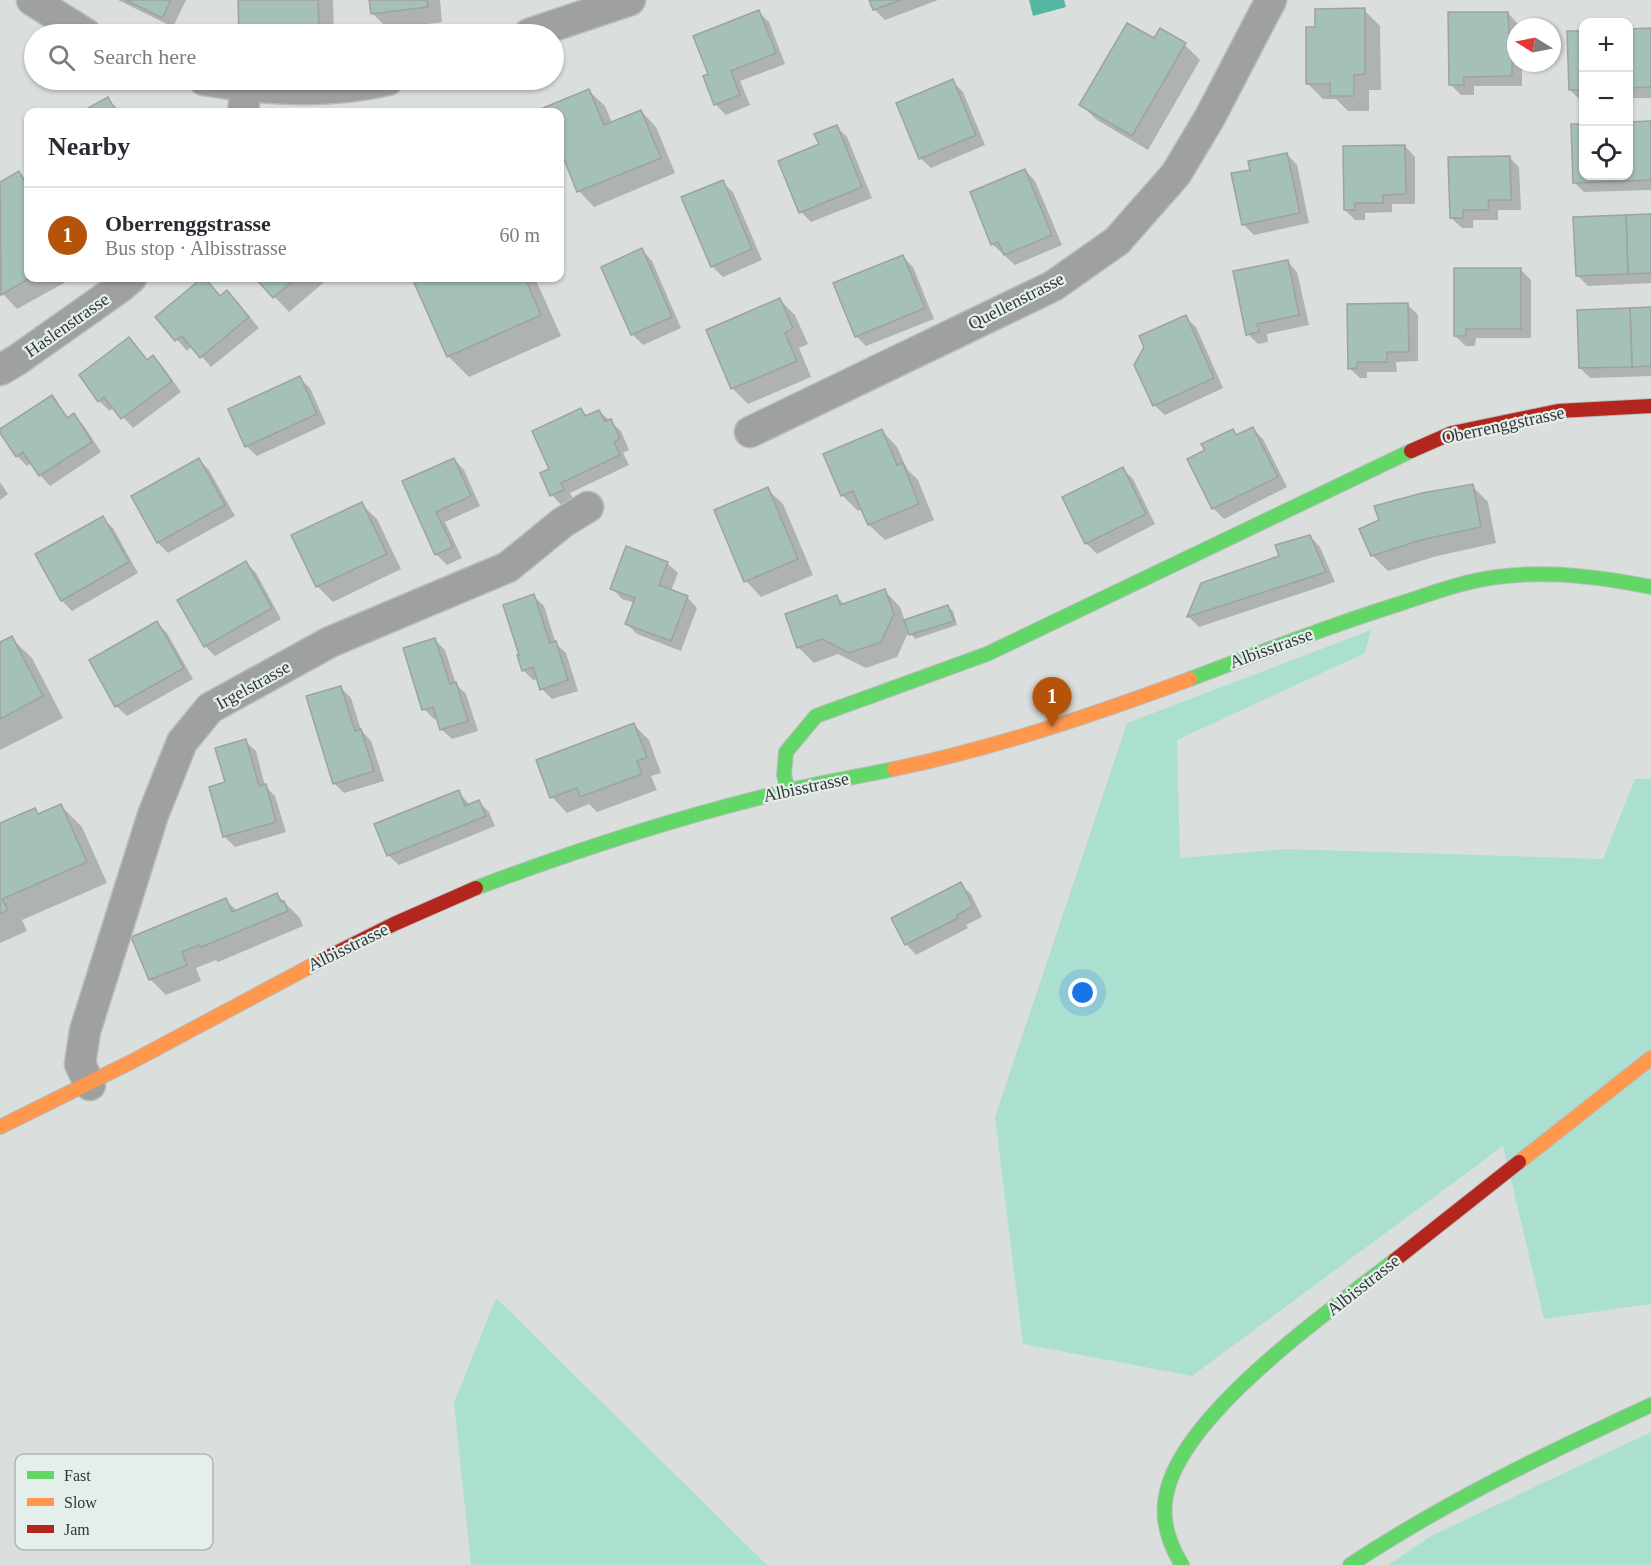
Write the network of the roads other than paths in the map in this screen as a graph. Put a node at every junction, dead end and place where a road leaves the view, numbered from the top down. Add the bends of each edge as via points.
1 (32, 0) edge
2 (630, 0) edge
3 (1271, 0) edge
4 (70, 24) edge
5 (559, 24) edge
6 (225, 90) edge
7 (307, 90) edge
8 (244, 99) edge
9 (126, 282) edge
10 (0, 370) edge
11 (1651, 406) edge
12 (750, 432) dead end
13 (588, 507) dead end
14 (1651, 586) edge
15 (788, 790) junction
16 (1651, 1058) edge
17 (90, 1084) junction
18 (0, 1127) edge
19 (1651, 1405) edge
20 (1182, 1565) edge
21 (1350, 1565) edge

1 - 4 street
2 - 5 street
3 - 12 street, Quellenstrasse via 1176,174 1118,241 1053,286
6 - 8 street
7 - 8 street
9 - 10 street, Haslenstrasse
11 - 15 main road, Oberrenggstrasse via 1558,411 1438,438 987,654 816,716 786,752 784,775
13 - 17 street, Irgelstrasse via 508,567 330,642 210,708 182,742 153,815 85,1032 80,1064
14 - 15 main road, Albisstrasse via 1570,575 1476,580 1362,615 1052,727 952,756
15 - 17 main road, Albisstrasse via 657,825 527,868 435,906 310,965
16 - 20 main road, Albisstrasse via 1292,1341 1206,1422 1179,1461 1167,1492 1165,1521
17 - 18 main road, Albisstrasse
19 - 21 main road via 1426,1515

